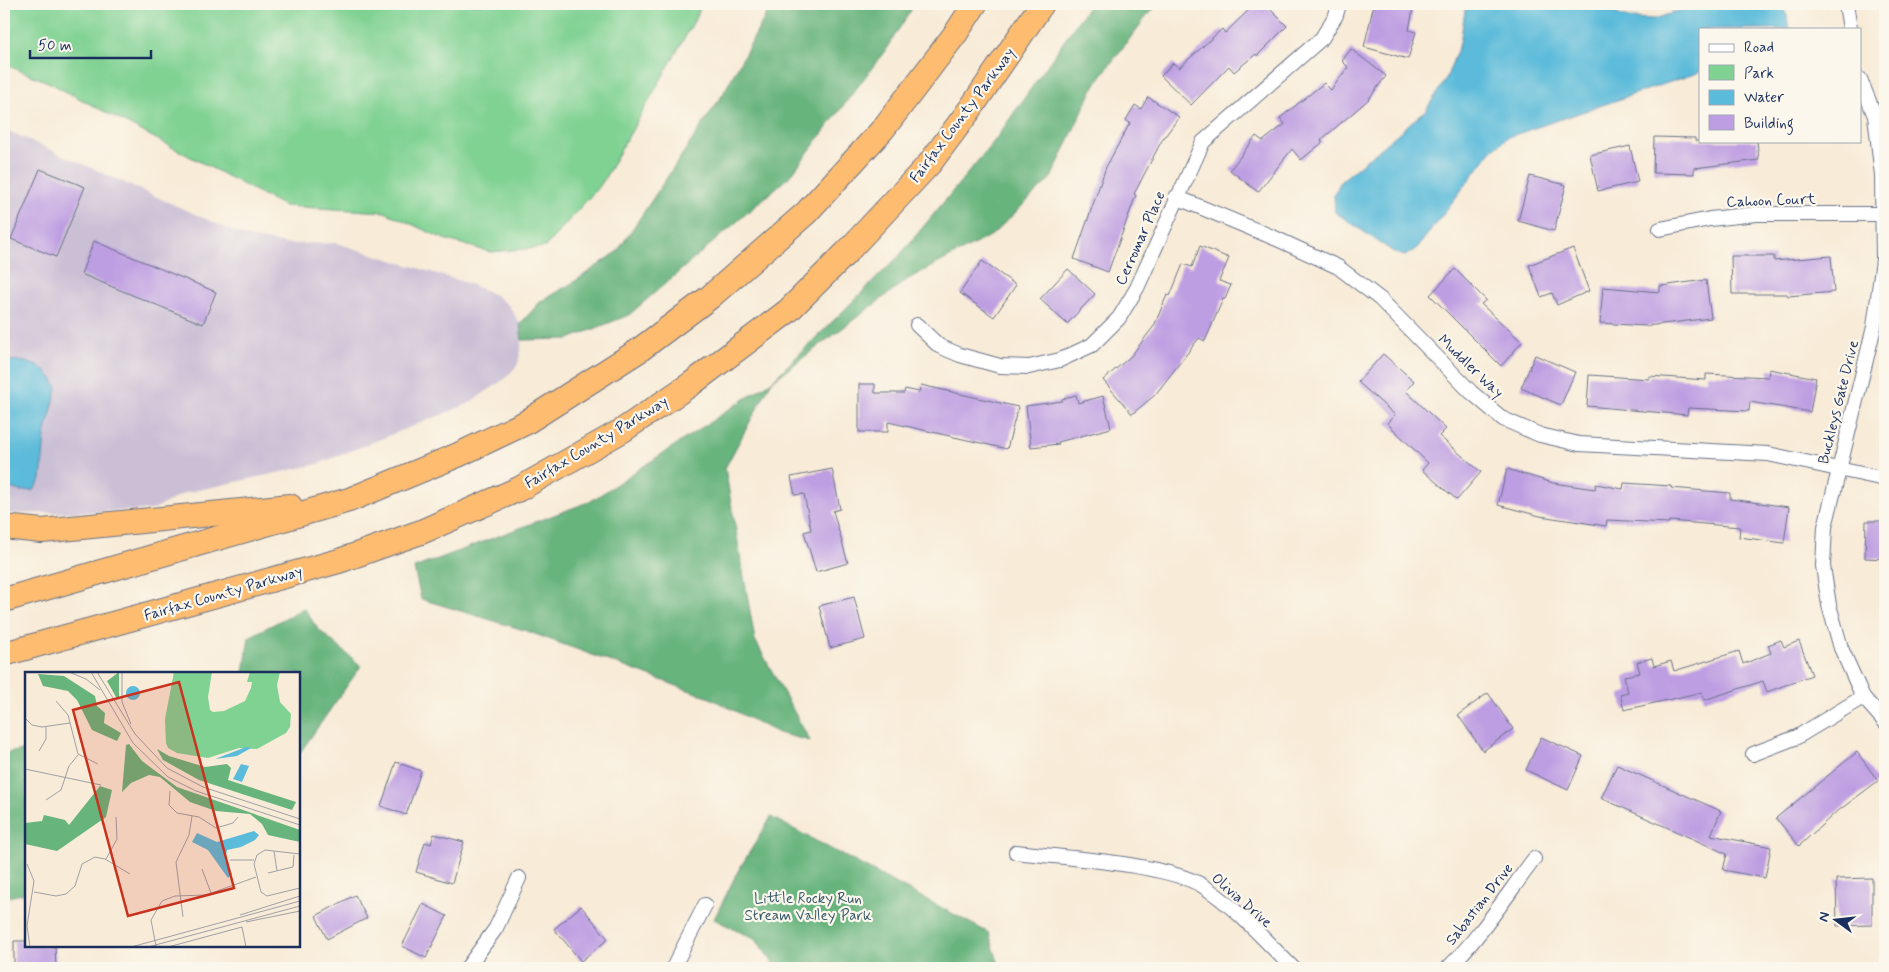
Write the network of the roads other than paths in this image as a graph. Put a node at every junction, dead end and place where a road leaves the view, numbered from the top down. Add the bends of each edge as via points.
1 (975, 4) edge
2 (1042, 4) edge
3 (1339, 4) edge
4 (1846, 4) edge
5 (1850, 28) edge
6 (1862, 83) edge
7 (1176, 197) junction
8 (1883, 214) junction
9 (1660, 229) dead end
10 (917, 326) dead end
11 (1838, 469) junction
12 (1885, 479) edge
13 (349, 500) junction
14 (4, 527) edge
15 (4, 600) edge
16 (4, 654) edge
17 (1864, 697) junction
18 (1885, 722) edge
19 (1753, 754) dead end
20 (1016, 852) dead end
21 (1534, 859) dead end
22 (519, 878) dead end
23 (705, 905) dead end
24 (467, 968) edge
25 (673, 968) edge
26 (1293, 968) edge
27 (1448, 968) edge

1 - 13 highway via 883,129 806,213 710,297 638,352 525,423
2 - 16 highway, Fairfax County Parkway via 930,163 846,253 788,311 691,384 622,430 519,488 421,532 338,561
3 - 7 street, Cerromar Place via 1322,38 1203,142
4 - 5 street
6 - 8 street, Buckleys Gate Drive via 1875,116
7 - 10 street, Cerromar Place via 1137,288 1119,318 1092,345 1060,360 1029,367 1000,366 939,346
7 - 11 street, Muddler Way via 1338,267 1380,299 1471,392 1503,418 1540,435 1579,444 1768,454
8 - 9 street, Cahoon Court via 1756,214
8 - 11 street, Buckleys Gate Drive via 1883,260 1874,327
11 - 12 street, Muddler Way
11 - 17 street, Buckleys Gate Drive via 1825,527 1823,566 1829,605 1841,648
13 - 14 highway via 42,531
13 - 15 highway
17 - 18 street, Buckleys Gate Drive
17 - 19 street via 1797,737
20 - 26 street, Olivia Drive via 1156,871 1185,878 1201,885
21 - 27 street, Sabastian Drive via 1472,943
22 - 24 street via 496,928
23 - 25 street

